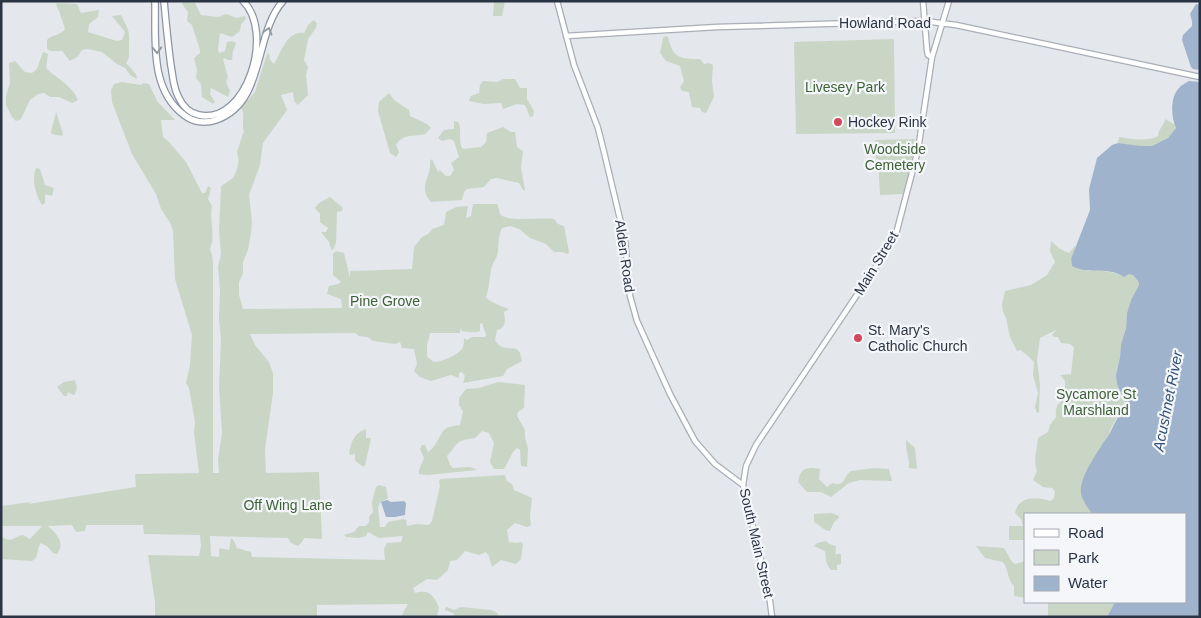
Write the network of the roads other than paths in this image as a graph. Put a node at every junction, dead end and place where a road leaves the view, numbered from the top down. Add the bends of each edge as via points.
1 (155, 1) edge
2 (164, 1) edge
3 (243, 1) edge
4 (283, 1) edge
5 (556, 1) edge
6 (924, 1) edge
7 (949, 1) edge
8 (924, 21) junction
9 (942, 23) junction
10 (566, 36) junction
11 (932, 56) junction
12 (1200, 77) edge
13 (745, 469) joint
14 (743, 485) junction
15 (772, 617) edge

1 -> 4 highway via 157,64 163,88 182,114 205,122 229,114 246,94 272,18
2 - 3 highway via 177,94 187,109 205,116 232,104 252,72 257,31 253,15
5 - 10 main road, Alden Road
6 - 8 main road
7 - 9 main road, Main Street
8 - 9 main road, Howland Road
8 - 10 main road, Howland Road via 711,27
8 - 11 main road via 928,55
9 - 11 main road, Main Street
9 - 12 main road, Howland Road
10 - 14 main road, Alden Road via 603,148 625,240 630,296 637,321 695,442 715,464
11 - 13 main road, Main Street via 918,150 896,234 756,445
13 - 14 main road, South Main Street
14 - 15 main road, South Main Street

